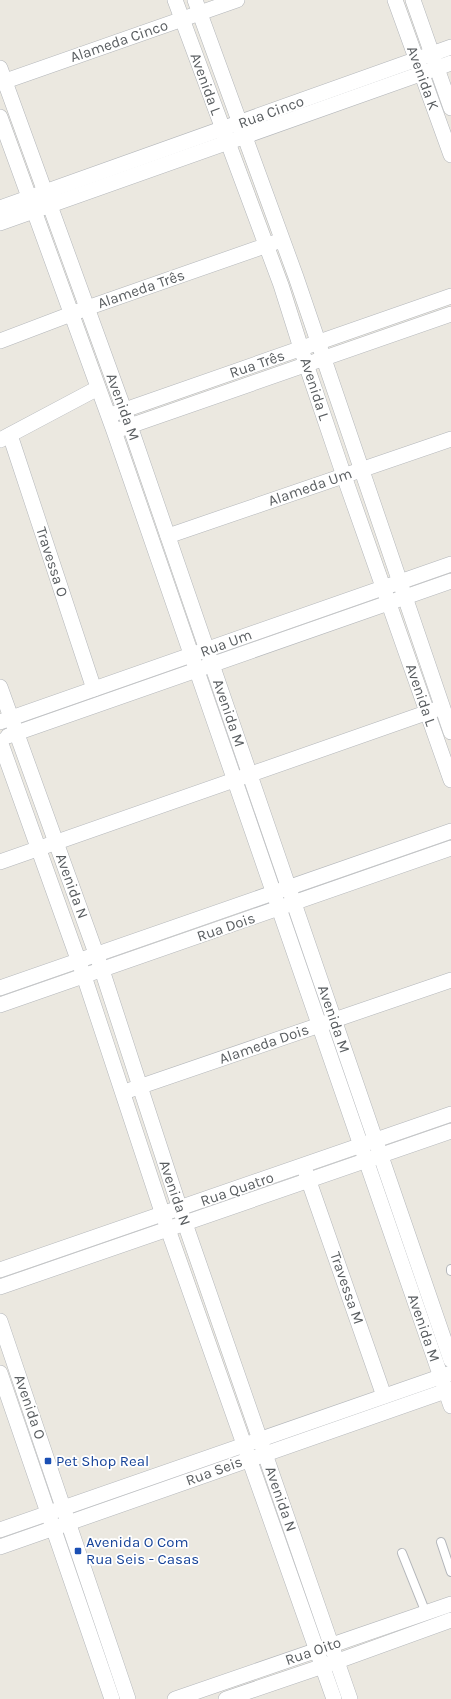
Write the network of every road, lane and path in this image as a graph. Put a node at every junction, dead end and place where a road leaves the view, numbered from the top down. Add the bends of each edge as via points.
1 (175, 0) edge
2 (237, 0) edge
3 (395, 0) edge
4 (413, 0) edge
5 (197, 7) edge
6 (182, 19) junction
7 (451, 47) edge
8 (434, 61) junction
9 (451, 63) edge
10 (419, 67) junction
11 (2, 78) edge
12 (451, 108) edge
13 (0, 117) edge
14 (242, 130) junction
15 (225, 136) junction
16 (451, 155) edge
17 (48, 199) junction
18 (32, 205) junction
19 (0, 208) edge
20 (0, 223) edge
21 (282, 240) junction
22 (266, 246) junction
23 (451, 296) edge
24 (87, 308) junction
25 (451, 314) edge
26 (71, 315) junction
27 (0, 341) edge
28 (318, 343) junction
29 (301, 349) junction
30 (324, 358) junction
31 (306, 364) junction
32 (98, 388) junction
33 (124, 410) junction
34 (109, 416) junction
35 (130, 426) junction
36 (114, 431) junction
37 (5, 438) edge
38 (451, 439) edge
39 (360, 470) junction
40 (344, 476) junction
41 (168, 536) junction
42 (451, 564) edge
43 (451, 581) edge
44 (400, 582) junction
45 (383, 588) junction
46 (405, 597) junction
47 (389, 602) junction
48 (207, 650) junction
49 (191, 655) junction
50 (213, 664) junction
51 (196, 670) junction
52 (0, 687) edge
53 (94, 689) junction
54 (447, 705) edge
55 (427, 712) junction
56 (6, 720) edge
57 (17, 732) junction
58 (451, 732) edge
59 (0, 740) edge
60 (250, 774) junction
61 (234, 779) junction
62 (451, 780) edge
63 (451, 831) edge
64 (56, 842) junction
65 (38, 848) junction
66 (451, 848) edge
67 (0, 862) edge
68 (289, 888) junction
69 (275, 893) junction
70 (294, 903) junction
71 (280, 908) junction
72 (96, 955) junction
73 (78, 961) junction
74 (102, 970) junction
75 (84, 976) junction
76 (451, 980) edge
77 (0, 988) edge
78 (0, 1005) edge
79 (335, 1020) junction
80 (320, 1026) junction
81 (139, 1087) junction
82 (123, 1093) junction
83 (451, 1114) edge
84 (451, 1131) edge
85 (375, 1141) junction
86 (360, 1146) junction
87 (380, 1155) junction
88 (365, 1160) junction
89 (306, 1172) junction
90 (180, 1209) junction
91 (163, 1215) junction
92 (186, 1222) junction
93 (169, 1228) junction
94 (0, 1270) edge
95 (0, 1287) edge
96 (0, 1321) edge
97 (451, 1360) edge
98 (0, 1373) edge
99 (446, 1374) edge
100 (448, 1390) edge
101 (384, 1396) junction
102 (451, 1406) edge
103 (260, 1438) junction
104 (244, 1444) junction
105 (265, 1453) junction
106 (249, 1459) junction
107 (64, 1508) junction
108 (48, 1513) junction
109 (68, 1523) junction
110 (53, 1529) junction
111 (0, 1530) edge
112 (441, 1542) dead end
113 (0, 1547) edge
114 (402, 1553) dead end
115 (451, 1572) edge
116 (451, 1604) edge
117 (426, 1613) junction
118 (451, 1620) edge
119 (324, 1648) junction
120 (338, 1661) junction
121 (323, 1666) junction
122 (112, 1699) edge
123 (128, 1699) edge
124 (175, 1699) edge
125 (226, 1699) edge
126 (334, 1699) edge
127 (350, 1699) edge

1 - 6 street, Avenida L
2 - 5 street, Alameda Cinco
3 - 10 street, Avenida K
4 - 8 street, Avenida K
5 - 6 street, Alameda Cinco
5 - 14 street, Avenida L
6 - 11 street, Alameda Cinco
6 - 15 street, Avenida L
7 - 8 street, Rua Cinco
8 - 9 street, Rua Cinco
8 - 10 street, Rua Cinco
8 - 12 street, Avenida K
10 - 14 street, Rua Cinco
10 - 16 street, Avenida K
11 - 17 street, Avenida M
13 - 18 street, Avenida M
14 - 15 street, Rua Cinco
14 - 21 street, Avenida L
15 - 17 street, Rua Cinco
15 - 22 street, Avenida L
17 - 18 street, Rua Cinco
17 - 24 street, Avenida M
18 - 19 street, Rua Cinco
18 - 20 street, Rua Cinco
18 - 26 street, Avenida M
21 - 22 street, Alameda Três
21 - 28 street, Avenida L
22 - 24 street, Alameda Três
22 - 29 street, Avenida L
23 - 28 street, Rua Três
24 - 26 street, Alameda Três
24 - 33 street, Avenida M
25 - 30 street, Rua Três
26 - 27 street, Alameda Três
26 - 32 street, Avenida M
28 - 29 street, Rua Três
28 - 30 street, Avenida L
29 - 31 street, Avenida L
29 - 33 street, Rua Três
30 - 31 street, Rua Três
30 - 39 street, Avenida L
31 - 35 street, Rua Três
31 - 40 street, Avenida L
32 - 34 street, Avenida M
32 - 37 street
33 - 34 street, Rua Três
33 - 35 street, Avenida M
34 - 36 street, Avenida M
35 - 36 street, Rua Três
35 - 41 street, Avenida M
36 - 49 street, Avenida M
37 - 53 street, Travessa O
38 - 39 street, Alameda Um
39 - 40 street, Alameda Um
39 - 44 street, Avenida L
40 - 41 street, Alameda Um
40 - 45 street, Avenida L
41 - 48 street, Avenida M
42 - 44 street, Rua Um
43 - 46 street, Rua Um
44 - 45 street, Rua Um
44 - 46 street, Avenida L
45 - 47 street, Avenida L
45 - 48 street, Rua Um
46 - 47 street, Rua Um
46 - 54 street, Avenida L
47 - 50 street, Rua Um
47 - 55 street, Avenida L
48 - 49 street, Rua Um
48 - 50 street, Avenida M
49 - 51 street, Avenida M
49 - 53 street, Rua Um
50 - 51 street, Rua Um
50 - 60 street, Avenida M
51 - 57 street, Rua Um
51 - 61 street, Avenida M
52 - 56 street, Avenida N
53 - 56 street, Rua Um
54 - 55 street
54 - 58 street, Avenida L
55 - 60 street
55 - 62 street, Avenida L
56 - 57 street, Avenida N
57 - 59 street, Rua Um
57 - 64 street, Avenida N
59 - 65 street, Avenida N
60 - 61 street
60 - 68 street, Avenida M
61 - 64 street
61 - 69 street, Avenida M
63 - 68 street, Rua Dois
64 - 65 street
64 - 72 street, Avenida N
65 - 67 street
65 - 73 street, Avenida N
66 - 70 street, Rua Dois
68 - 69 street, Rua Dois
68 - 70 street, Avenida M
69 - 71 street, Avenida M
69 - 72 street, Rua Dois
70 - 71 street, Rua Dois
70 - 79 street, Avenida M
71 - 74 street, Rua Dois
71 - 80 street, Avenida M
72 - 73 street, Rua Dois
72 - 74 street, Avenida N
73 - 75 street, Avenida N
73 - 77 street, Rua Dois
74 - 75 street, Rua Dois
74 - 81 street, Avenida N
75 - 78 street, Rua Dois
75 - 82 street, Avenida N
76 - 79 street, Alameda Dois
79 - 80 street, Alameda Dois
79 - 85 street, Avenida M
80 - 81 street, Alameda Dois
80 - 86 street, Avenida M
81 - 82 street, Alameda Dois
81 - 90 street, Avenida N
82 - 91 street, Avenida N
83 - 85 street, Rua Quatro
84 - 87 street, Rua Quatro
85 - 86 street, Rua Quatro
85 - 87 street, Avenida M
86 - 88 street, Avenida M
86 - 89 street, Rua Quatro
87 - 88 street, Rua Quatro
87 - 97 street, Avenida M
88 - 89 street, Rua Quatro
88 - 99 street, Avenida M
89 - 90 street, Rua Quatro
89 - 92 street, Rua Quatro
89 - 101 street, Travessa M
90 - 91 street, Rua Quatro
90 - 92 street, Avenida N
91 - 93 street, Avenida N
91 - 94 street, Rua Quatro
92 - 93 street, Rua Quatro
92 - 103 street, Avenida N
93 - 95 street, Rua Quatro
93 - 104 street, Avenida N
96 - 107 street, Avenida O
98 - 108 street, Avenida O
99 - 100 street, Avenida M
99 - 101 street, Rua Seis
100 - 102 street, Avenida M
100 - 105 street, Rua Seis
101 - 103 street, Rua Seis
103 - 104 street, Rua Seis
103 - 105 street, Avenida N
104 - 106 street, Avenida N
104 - 107 street, Rua Seis
105 - 106 street, Rua Seis
105 - 119 street, Avenida N
106 - 109 street, Rua Seis
106 - 119 street, Avenida N
107 - 108 street, Rua Seis
107 - 109 street, Avenida O
108 - 110 street, Avenida O
108 - 111 street, Rua Seis
109 - 110 street, Rua Seis
109 - 123 street, Avenida O
110 - 113 street, Rua Seis
110 - 122 street, Avenida O
112 - 115 lane
114 - 117 lane
116 - 117 street, Rua Oito
117 - 119 street, Rua Oito
118 - 120 street, Rua Oito
119 - 120 street, Avenida N
119 - 121 street, Avenida N
119 - 124 street, Rua Oito
120 - 121 street, Rua Oito
120 - 127 street, Avenida N
121 - 125 street, Rua Oito
121 - 126 street, Avenida N

